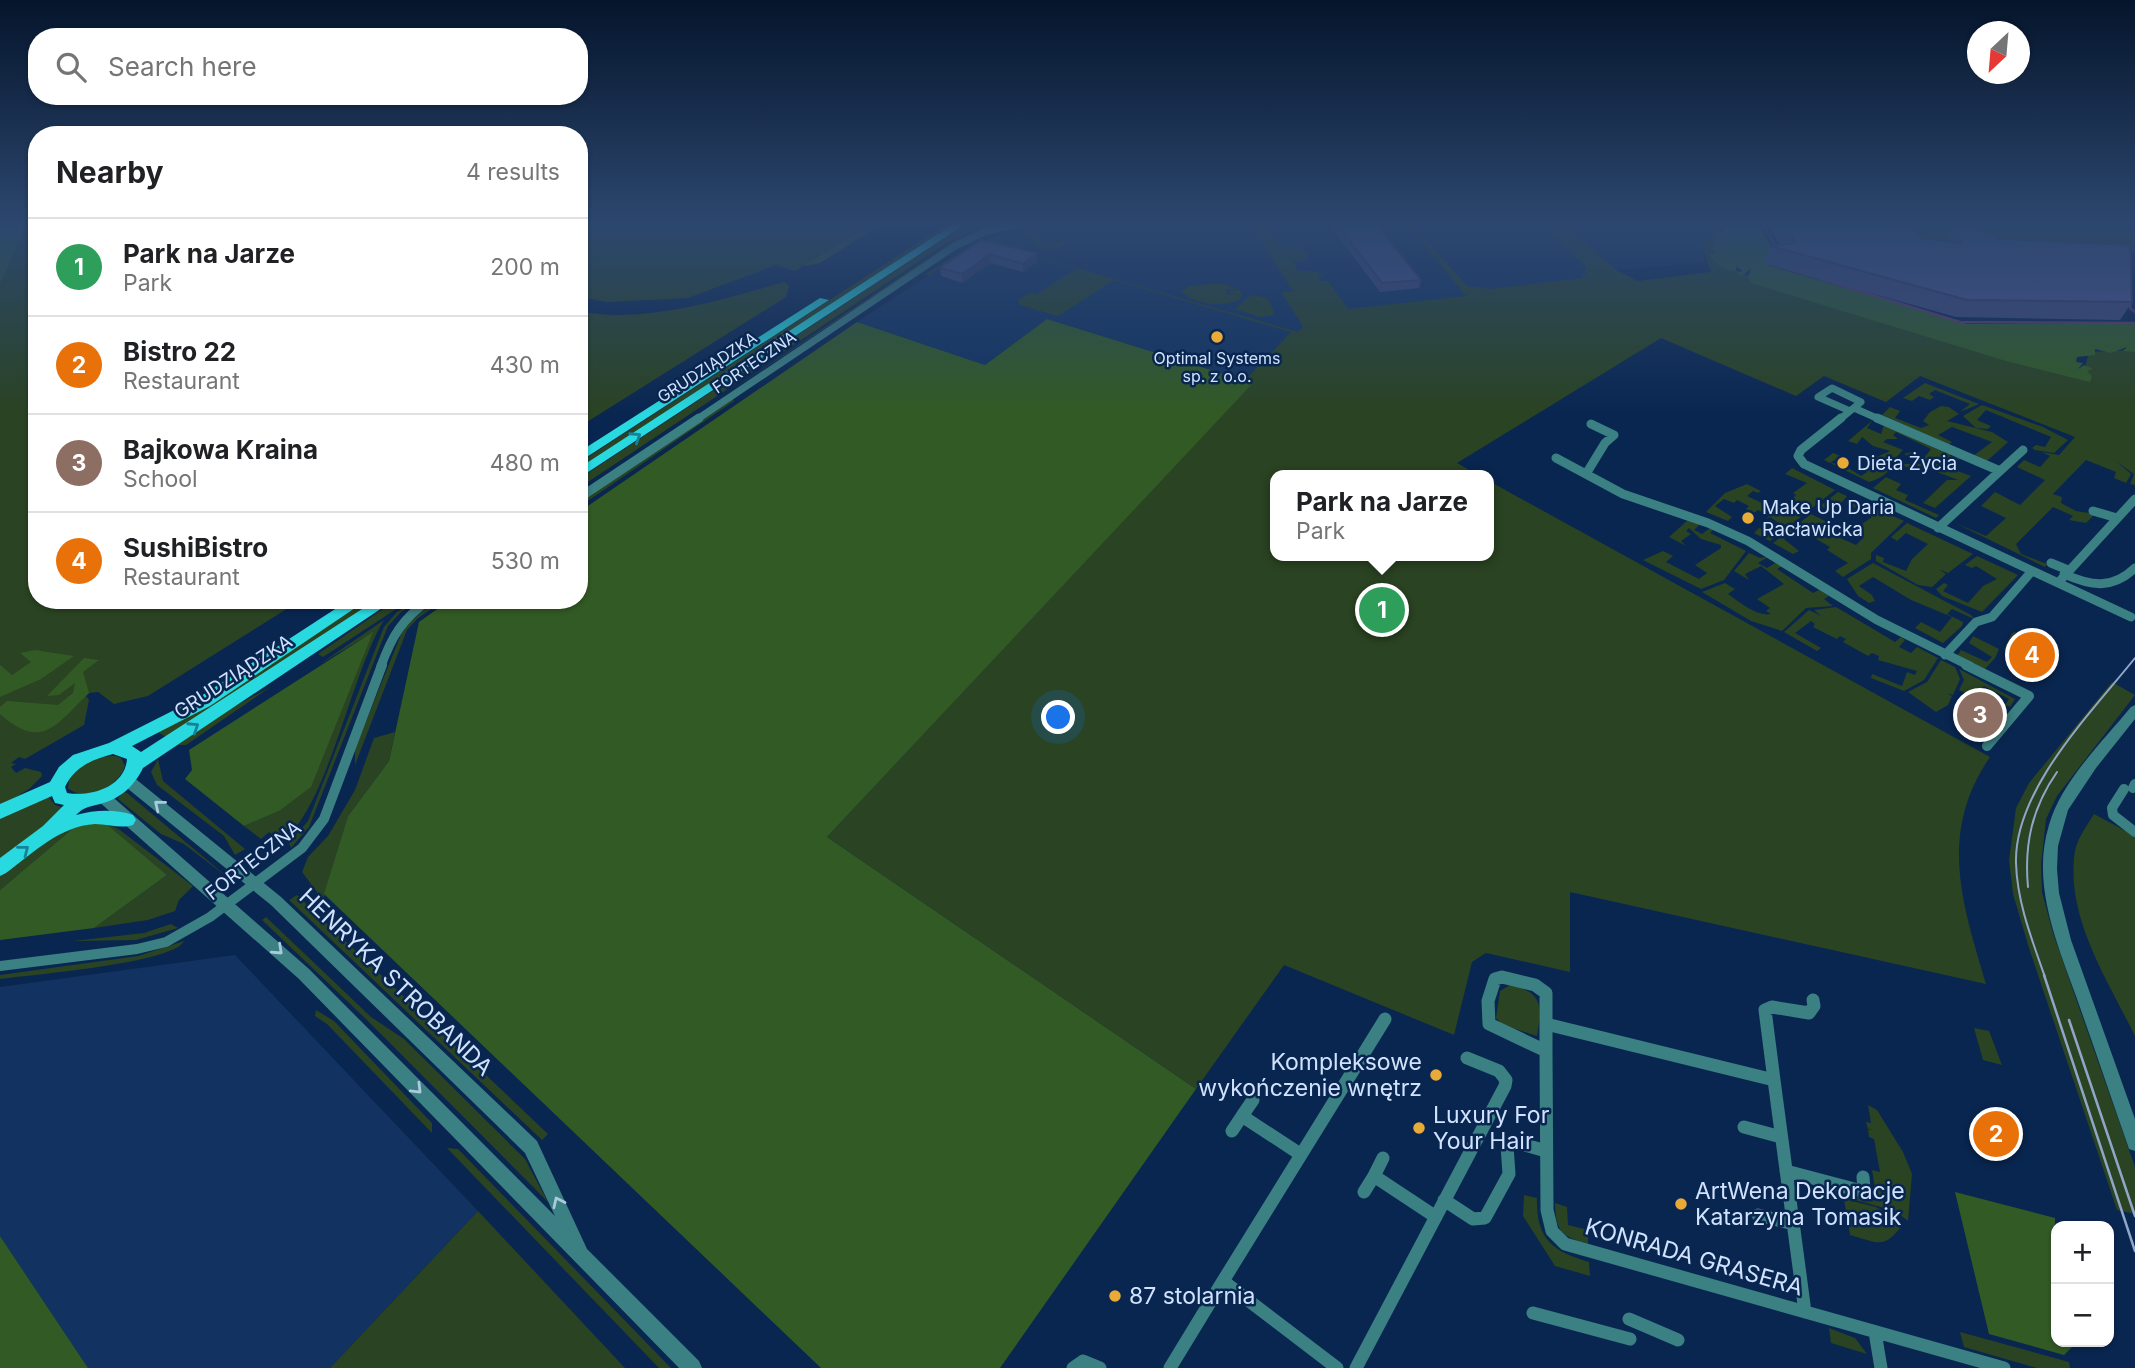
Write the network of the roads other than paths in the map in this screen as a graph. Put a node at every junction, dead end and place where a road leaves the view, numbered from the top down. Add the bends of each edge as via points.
1 (845, 287) edge
2 (865, 287) edge
3 (894, 287) edge
4 (1852, 410) junction
5 (1591, 424) dead end
6 (2023, 450) dead end
7 (588, 452) edge
8 (1556, 458) dead end
9 (588, 468) edge
10 (2000, 471) junction
11 (1586, 474) junction
12 (588, 492) edge
13 (2135, 499) edge
14 (2093, 511) dead end
15 (2117, 518) junction
16 (1938, 528) junction
17 (2051, 563) dead end
18 (2135, 568) edge
19 (2032, 571) junction
20 (2066, 572) junction
21 (2058, 583) junction
22 (346, 609) edge
23 (373, 609) edge
24 (416, 609) edge
25 (2134, 618) edge
26 (1945, 655) junction
27 (2135, 710) edge
28 (1987, 746) dead end
29 (113, 748) junction
30 (136, 763) junction
31 (127, 780) junction
32 (56, 787) junction
33 (2131, 787) edge
34 (102, 796) junction
35 (78, 802) junction
36 (0, 812) edge
37 (127, 820) junction
38 (48, 831) junction
39 (2135, 832) edge
40 (0, 868) edge
41 (255, 884) junction
42 (227, 904) junction
43 (0, 966) edge
44 (1813, 1000) dead end
45 (1385, 1019) dead end
46 (1546, 1024) junction
47 (1546, 1051) junction
48 (1467, 1058) dead end
49 (1774, 1080) junction
50 (1253, 1100) dead end
51 (1242, 1116) junction
52 (1744, 1126) dead end
53 (1232, 1131) dead end
54 (1781, 1137) junction
55 (2135, 1143) edge
56 (1546, 1150) junction
57 (1300, 1154) junction
58 (1383, 1158) dead end
59 (1786, 1171) junction
60 (1374, 1176) junction
61 (1863, 1177) dead end
62 (1364, 1192) dead end
63 (1444, 1200) junction
64 (1758, 1214) dead end
65 (1436, 1217) junction
66 (1794, 1224) junction
67 (584, 1258) junction
68 (1223, 1281) junction
69 (1805, 1312) junction
70 (1533, 1313) dead end
71 (1629, 1319) dead end
72 (1875, 1332) junction
73 (1630, 1339) dead end
74 (1678, 1340) dead end
75 (692, 1368) edge
76 (1073, 1368) edge
77 (1100, 1368) edge
78 (1170, 1368) edge
79 (1337, 1368) edge
80 (1356, 1368) edge
81 (1881, 1368) edge
82 (2004, 1368) edge

1 - 7 main road, GRUDZIĄDZKA
9 -> 2 main road, GRUDZIĄDZKA
3 - 12 street, FORTECZNA
4 - 4 street via 1860,400 1832,388 1818,397
4 - 10 street
4 - 16 street via 1801,450 1799,458 1812,470
5 - 11 street via 1614,435
6 - 10 street
8 - 11 street
10 - 16 street
11 - 26 street via 1623,494 1748,541 1877,620
13 - 15 street
14 - 15 street
15 - 20 street
16 - 19 street
17 - 20 street
18 - 20 street via 2122,583 2113,585 2088,583
19 - 21 street
19 - 26 street via 1992,617 1976,622
20 - 21 street
21 - 25 street
22 - 29 main road, GRUDZIĄDZKA via 204,702
30 -> 23 main road, GRUDZIĄDZKA
24 - 41 street, FORTECZNA via 394,632 320,827 302,848
26 - 28 street via 2029,696
27 - 55 street via 2064,805 2050,843 2051,891 2060,929
29 - 30 main road via 131,752
29 - 32 main road, GRUDZIĄDZKA via 76,762
30 - 31 main road
31 - 34 main road
41 -> 31 street, HENRYKA STROBANDA
32 - 35 main road via 61,798
32 - 36 main road
33 - 39 street via 2112,808 2113,815
34 - 35 main road
34 - 37 street, HENRYKA STROBANDA
35 - 38 main road
37 - 38 main road via 94,817
37 - 42 street, HENRYKA STROBANDA
40 -> 38 main road
41 - 42 street, FORTECZNA
67 -> 41 street, HENRYKA STROBANDA via 531,1147 337,957
42 - 43 street, FORTECZNA via 184,933 155,945
42 -> 67 street, HENRYKA STROBANDA via 304,974
44 - 49 street via 1809,1013 1765,1010
45 - 57 street
46 - 47 street, KONRADA GRASERA
46 - 47 street, KONRADA GRASERA via 1542,988 1495,979 1486,1016 1489,1024
46 - 49 street
47 - 56 street, KONRADA GRASERA
48 - 63 street via 1499,1071 1506,1080
49 - 54 street
50 - 51 street
51 - 53 street
51 - 57 street
52 - 54 street
54 - 59 street
56 - 63 street via 1516,1142 1507,1146 1509,1174 1485,1218 1474,1219
56 - 69 street, KONRADA GRASERA via 1548,1224 1560,1241
57 - 68 street
58 - 60 street
59 - 61 street via 1858,1190 1864,1189
59 - 66 street
60 - 62 street
60 - 65 street
63 - 65 street
64 - 66 street
65 - 80 street
66 - 69 street
67 - 75 street, HENRYKA STROBANDA
68 - 78 street
68 - 79 street
69 - 72 street, KONRADA GRASERA
70 - 73 street
71 - 74 street
72 - 81 street
72 - 82 street, KONRADA GRASERA
76 - 77 street via 1083,1361

